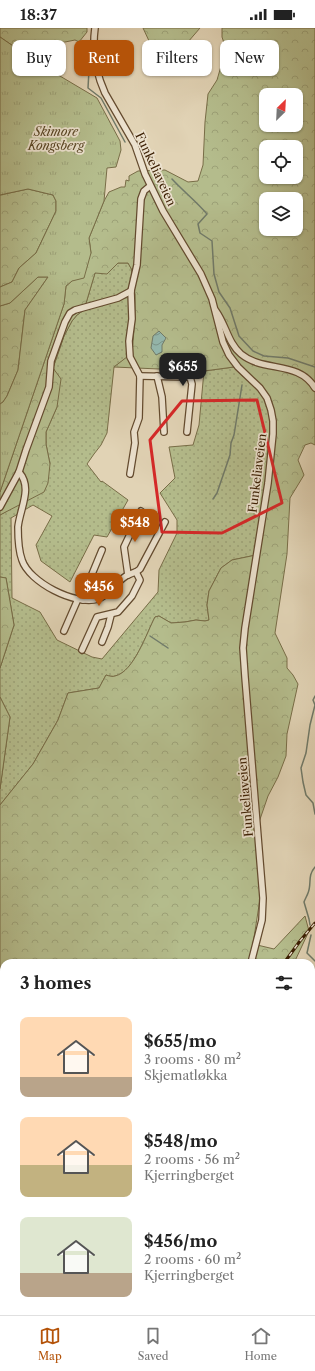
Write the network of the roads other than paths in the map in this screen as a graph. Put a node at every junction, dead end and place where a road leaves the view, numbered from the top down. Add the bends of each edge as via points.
1 (95, 28) edge
2 (150, 186) junction
3 (131, 291) junction
4 (215, 309) junction
5 (140, 376) junction
6 (157, 376) junction
7 (315, 388) edge
8 (164, 432) dead end
9 (187, 432) dead end
10 (19, 472) junction
11 (130, 474) dead end
12 (0, 507) edge
13 (141, 511) dead end
14 (164, 522) dead end
15 (102, 550) dead end
16 (136, 572) junction
17 (128, 575) junction
18 (80, 599) junction
19 (111, 615) junction
20 (64, 631) dead end
21 (102, 642) dead end
22 (82, 650) dead end
23 (252, 959) edge

1 - 2 street, Funkeliaveien via 95,59 101,85 136,149
2 - 3 street via 144,191 141,199 137,265
2 - 4 street, Funkeliaveien via 194,261
3 - 5 street via 130,358
3 - 10 street via 118,298 70,313 51,361 49,387
4 - 7 street via 234,346 242,355 299,373
4 - 23 street, Funkeliaveien via 223,342 229,354 264,393 273,421 268,483 244,642 263,898 262,920
5 - 6 street
5 - 11 street via 139,418 134,432 135,443
6 - 8 street via 162,397
6 - 9 street via 190,377 192,384
10 - 12 street
10 - 18 street via 24,477 26,487 18,527 18,546 22,561 32,576 53,590
13 - 17 street via 124,547
14 - 16 street via 140,569
15 - 18 street
16 - 17 street
16 - 19 street via 140,580 136,590 121,609
17 - 18 street via 98,599
18 - 20 street
19 - 21 street
19 - 22 street via 97,617

